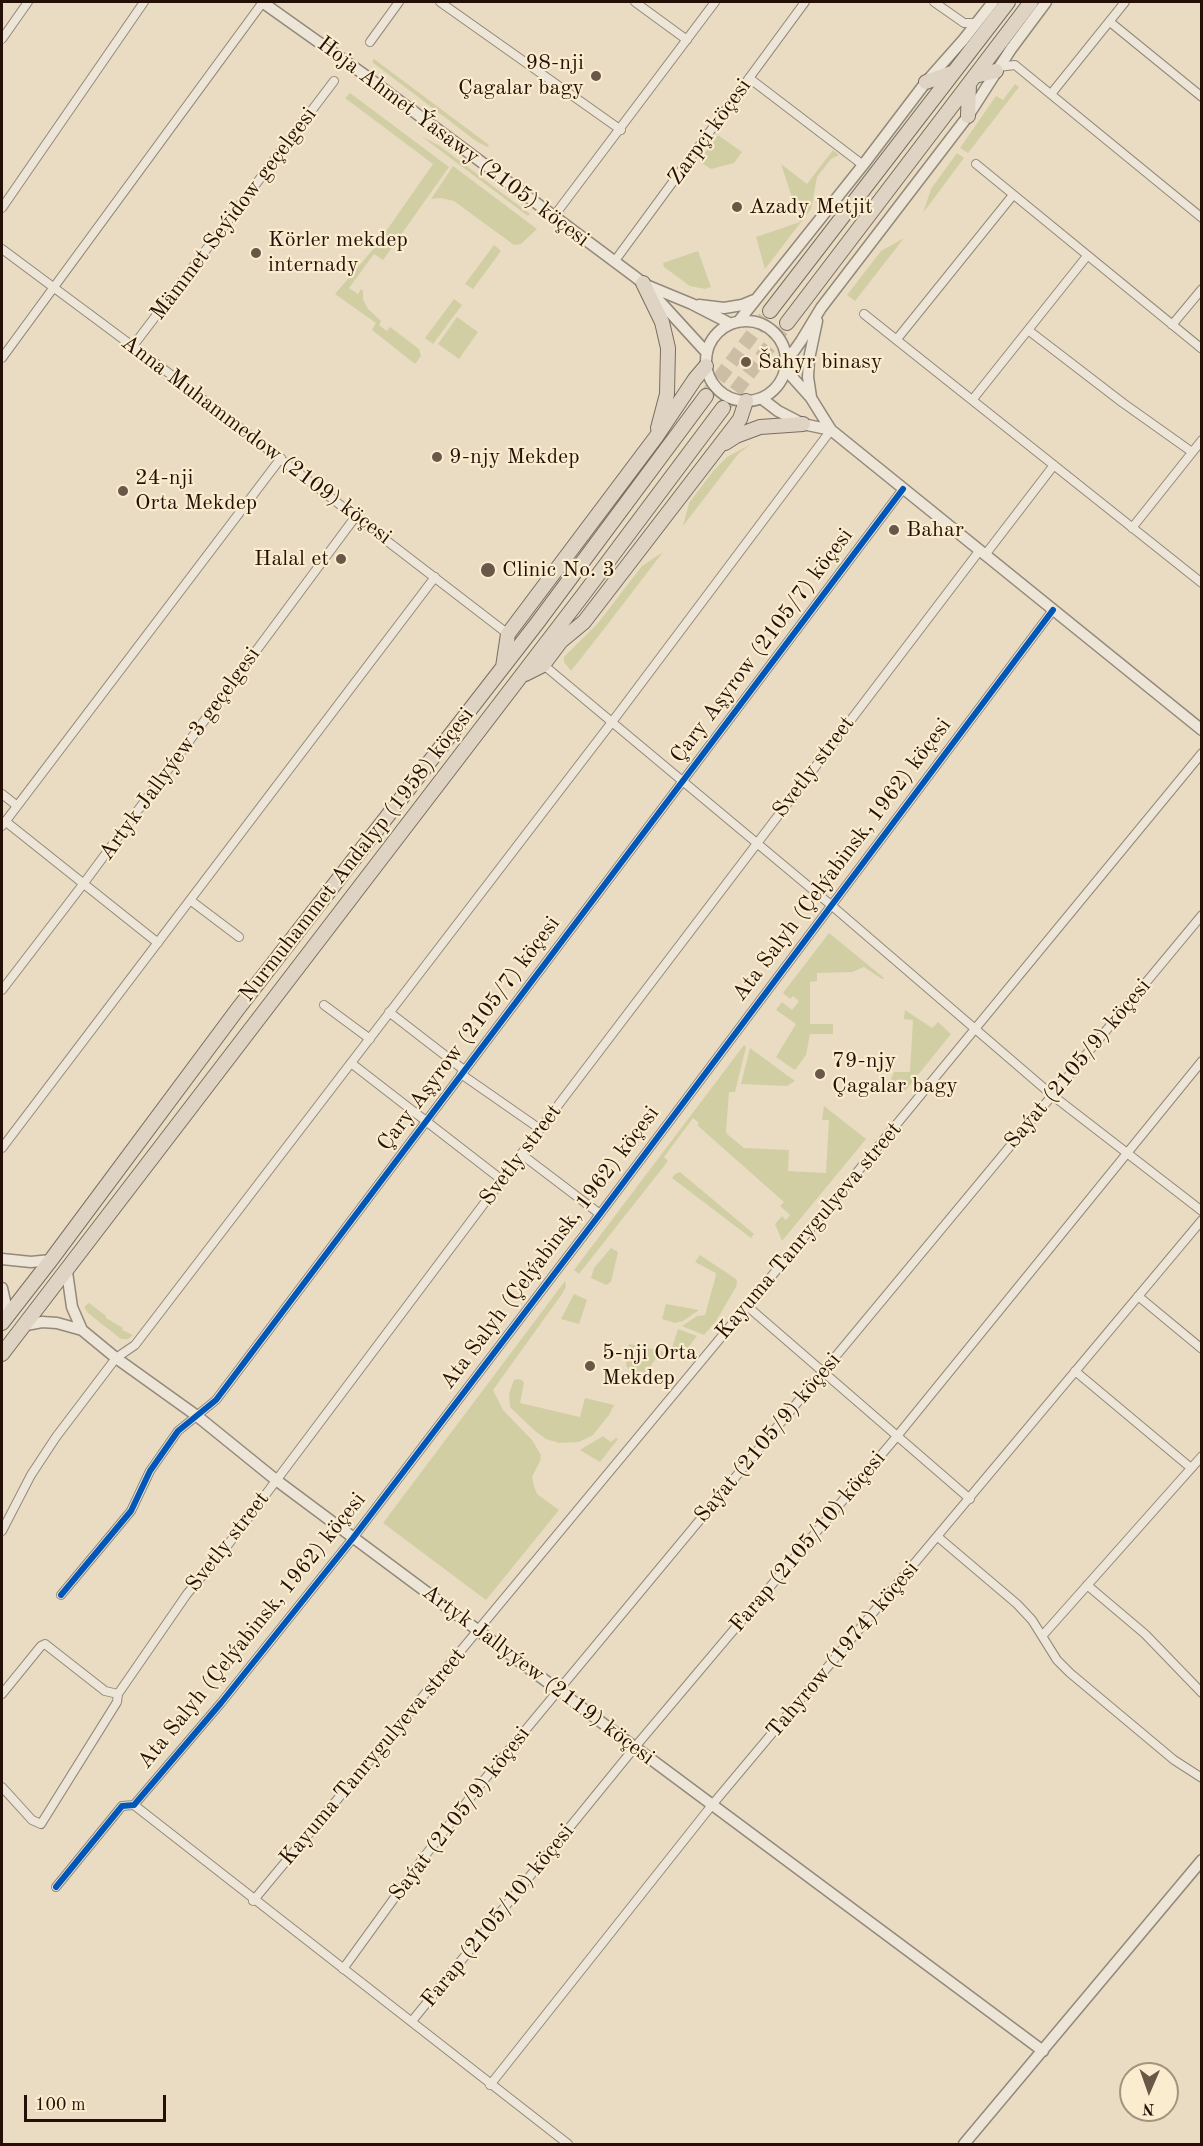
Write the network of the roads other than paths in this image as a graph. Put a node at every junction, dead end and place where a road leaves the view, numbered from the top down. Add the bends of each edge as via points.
1 (28, 2) edge
2 (144, 2) edge
3 (263, 2) edge
4 (399, 2) edge
5 (440, 2) edge
6 (635, 2) edge
7 (715, 2) edge
8 (805, 2) edge
9 (934, 2) edge
10 (993, 2) edge
11 (1008, 2) edge
12 (1031, 2) edge
13 (1046, 2) edge
14 (1125, 2) edge
15 (1110, 22) junction
16 (970, 23) junction
17 (2, 39) edge
18 (687, 40) junction
19 (962, 41) junction
20 (370, 42) dead end
21 (1011, 49) junction
22 (1015, 64) junction
23 (957, 68) junction
24 (997, 69) junction
25 (749, 78) junction
26 (972, 80) junction
27 (334, 81) dead end
28 (926, 82) junction
29 (1051, 93) junction
30 (1202, 97) edge
31 (968, 116) junction
32 (621, 130) junction
33 (863, 165) junction
34 (976, 165) dead end
35 (1013, 195) junction
36 (2, 208) edge
37 (554, 216) junction
38 (1202, 218) edge
39 (2, 249) edge
40 (1087, 256) junction
41 (614, 262) junction
42 (643, 284) junction
43 (54, 288) junction
44 (1202, 289) edge
45 (757, 298) junction
46 (692, 304) junction
47 (821, 308) junction
48 (770, 311) tunnel mouth
49 (864, 314) dead end
50 (735, 323) junction
51 (787, 323) tunnel mouth
52 (1173, 325) junction
53 (1028, 330) junction
54 (897, 339) junction
55 (133, 346) junction
56 (1202, 349) edge
57 (786, 357) junction
58 (2, 358) edge
59 (706, 359) junction
60 (785, 369) junction
61 (706, 396) tunnel mouth
62 (761, 398) junction
63 (811, 398) junction
64 (973, 399) junction
65 (746, 401) junction
66 (723, 408) tunnel mouth
67 (803, 424) junction
68 (831, 430) junction
69 (656, 436) junction
70 (1202, 440) edge
71 (716, 449) junction
72 (1192, 452) junction
73 (281, 458) junction
74 (1054, 465) junction
75 (903, 489) junction
76 (356, 516) junction
77 (1132, 528) junction
78 (982, 553) junction
79 (435, 577) junction
80 (1202, 584) edge
81 (564, 585) junction
82 (538, 593) junction
83 (1053, 610) junction
84 (538, 622) junction
85 (508, 634) junction
86 (539, 661) junction
87 (503, 667) junction
88 (612, 722) junction
89 (1202, 730) edge
90 (1202, 753) edge
91 (681, 782) junction
92 (2, 794) edge
93 (16, 805) junction
94 (3, 823) edge
95 (756, 844) junction
96 (84, 883) junction
97 (190, 900) junction
98 (831, 905) junction
99 (1202, 915) edge
100 (239, 938) dead end
101 (158, 943) junction
102 (2, 990) edge
103 (324, 1005) dead end
104 (389, 1012) junction
105 (975, 1030) junction
106 (369, 1039) junction
107 (1202, 1060) edge
108 (351, 1063) junction
109 (462, 1072) junction
110 (1052, 1095) junction
111 (426, 1121) junction
112 (540, 1129) junction
113 (2, 1148) edge
114 (1126, 1153) junction
115 (521, 1154) junction
116 (502, 1180) junction
117 (1202, 1210) edge
118 (600, 1214) junction
119 (1202, 1220) edge
120 (2, 1259) edge
121 (51, 1260) junction
122 (67, 1272) junction
123 (2, 1288) edge
124 (1138, 1296) junction
125 (747, 1306) junction
126 (5, 1319) edge
127 (26, 1325) junction
128 (82, 1330) junction
129 (1202, 1349) edge
130 (2, 1354) edge
131 (116, 1358) junction
132 (824, 1371) junction
133 (1075, 1371) junction
134 (197, 1416) junction
135 (898, 1435) junction
136 (1202, 1456) edge
137 (1191, 1468) junction
138 (276, 1479) junction
139 (970, 1499) junction
140 (2, 1532) edge
141 (353, 1538) junction
142 (938, 1538) junction
143 (1088, 1585) junction
144 (61, 1595) dead end
145 (478, 1631) junction
146 (1043, 1635) junction
147 (558, 1690) junction
148 (1202, 1693) edge
149 (2, 1694) edge
150 (118, 1694) junction
151 (635, 1747) junction
152 (1202, 1778) edge
153 (2, 1787) edge
154 (134, 1805) junction
155 (712, 1805) junction
156 (1202, 1860) edge
157 (56, 1887) dead end
158 (253, 1901) junction
159 (343, 1969) junction
160 (412, 2021) junction
161 (1043, 2051) junction
162 (490, 2085) junction
163 (568, 2145) edge
164 (964, 2145) edge

1 - 17 street
2 - 36 street
3 - 37 street, Hoja Ahmet Ýasawy (2105) köçesi
3 - 43 street
4 - 20 street
5 - 32 street
6 - 18 street
7 - 18 street
8 - 25 street, Zarpçi köçesi
9 - 16 street
10 - 16 street
11 - 23 main road
12 - 26 main road
13 - 21 street
14 - 15 street
15 - 29 street
15 - 30 street
16 - 19 street
18 - 32 street
19 - 23 main road
19 - 28 street
21 - 22 street
21 - 24 street
22 - 24 street
22 - 29 street
23 - 28 main road
23 - 48 main road
24 - 26 main road
24 - 31 street
25 - 33 street
25 - 41 street, Zarpçi köçesi
26 - 31 main road
26 - 51 main road
27 - 55 street, Mämmet Seýidow geçelgesi
28 - 33 street
29 - 38 street
31 - 47 street
32 - 37 street
33 - 45 street
34 - 35 street
35 - 40 street
35 - 54 street
37 - 41 street, Hoja Ahmet Ýasawy (2105) köçesi
39 - 43 street, Anna Muhammedow (2109) köçesi
40 - 52 street
40 - 53 street
41 - 42 street, Hoja Ahmet Ýasawy (2105) köçesi
42 - 46 street, Hoja Ahmet Ýasawy (2105) köçesi
42 - 59 street, Hoja Ahmet Ýasawy (2105) köçesi
42 - 69 main road via 662,322 668,348 667,394
43 - 55 street, Anna Muhammedow (2109) köçesi
43 - 58 street
44 - 52 street
45 - 46 street via 724,308
45 - 50 street
46 - 50 street, Hoja Ahmet Ýasawy (2105) köçesi
47 - 57 street via 794,351
47 - 63 street via 809,359
49 - 54 street
50 - 57 street via 754,322 768,328 779,339
50 - 59 street via 713,338
52 - 56 street
53 - 64 street
53 - 72 street
54 - 64 street
55 - 73 street, Anna Muhammedow (2109) köçesi
57 - 60 street
59 - 65 street via 709,376 717,389 730,398
59 - 69 main road
60 - 62 street via 774,389
60 - 63 street
61 - 81 main road, Nurmuhammet Andalyp (1958) köçesi
62 - 65 street
62 - 67 street
63 - 68 street
64 - 74 street
65 - 71 main road via 740,419
66 - 86 main road, Nurmuhammet Andalyp (1958) köçesi
67 - 68 street
67 - 71 main road via 760,427
68 - 75 street
68 - 88 street
69 - 82 main road
70 - 72 street
71 - 86 main road via 584,622
72 - 77 street
73 - 76 street, Anna Muhammedow (2109) köçesi
73 - 93 street
74 - 77 street
74 - 78 street, Svetly street
75 - 78 street
75 - 91 street, Çary Aşyrow (2105/7) köçesi
76 - 79 street, Anna Muhammedow (2109) köçesi
76 - 96 street, Artyk Jallyýew 3 geçelgesi
77 - 80 street
78 - 83 street
78 - 95 street, Svetly street
79 - 85 street, Anna Muhammedow (2109) köçesi
79 - 97 street
81 - 82 main road
81 - 84 main road, Nurmuhammet Andalyp (1958) köçesi
82 - 84 main road
82 - 85 main road
83 - 89 street
83 - 98 street, Ata Salyh (Çelýabinsk, 1962) köçesi
84 - 87 main road, Nurmuhammet Andalyp (1958) köçesi
85 - 87 main road
86 - 88 street
86 - 122 main road, Nurmuhammet Andalyp (1958) köçesi via 520,676
87 - 121 main road, Nurmuhammet Andalyp (1958) köçesi via 237,1010
88 - 91 street
88 - 104 street
90 - 105 street, Kayuma Tanrygulyeva street
91 - 95 street
91 - 109 street, Çary Aşyrow (2105/7) köçesi
92 - 93 street
93 - 94 street
94 - 96 street
95 - 98 street
95 - 112 street, Svetly street
96 - 101 street
96 - 102 street, Artyk Jallyýew 3 geçelgesi
97 - 100 street
97 - 101 street
98 - 105 street
98 - 118 street, Ata Salyh (Çelýabinsk, 1962) köçesi
99 - 110 street, Saýat (2105/9) köçesi
101 - 113 street
103 - 106 street
104 - 106 street
104 - 109 street
105 - 110 street
105 - 125 street, Kayuma Tanrygulyeva street
106 - 108 street
107 - 114 street, Farap (2105/10) köçesi
108 - 111 street
108 - 131 street via 135,1345
109 - 111 street, Çary Aşyrow (2105/7) köçesi
109 - 112 street
110 - 114 street
110 - 132 street, Saýat (2105/9) köçesi
111 - 116 street
111 - 134 street, Çary Aşyrow (2105/7) köçesi via 216,1400
112 - 115 street, Svetly street
114 - 117 street
114 - 135 street, Farap (2105/10) köçesi
115 - 116 street, Svetly street
115 - 118 street
116 - 138 street, Svetly street
118 - 141 street, Ata Salyh (Çelýabinsk, 1962) köçesi
119 - 124 street, Tahyrow (1974) köçesi
120 - 121 street
121 - 126 main road, Nurmuhammet Andalyp (1958) köçesi
122 - 127 main road, Nurmuhammet Andalyp (1958) köçesi
122 - 128 street via 72,1307
123 - 126 street, Nurmuhammet Andalyp (1958) köçesi
124 - 129 street
124 - 133 street, Tahyrow (1974) köçesi
125 - 132 street
125 - 145 street, Kayuma Tanrygulyeva street
127 - 128 street, Artyk Jallyýew (2119) köçesi via 57,1323
127 - 130 main road, Nurmuhammet Andalyp (1958) köçesi
128 - 131 street, Artyk Jallyýew (2119) köçesi
131 - 134 street, Artyk Jallyýew (2119) köçesi
131 - 140 street via 31,1475
132 - 135 street
132 - 147 street, Saýat (2105/9) köçesi
133 - 137 street
133 - 139 street, Tahyrow (1974) köçesi
134 - 138 street, Artyk Jallyýew (2119) köçesi
134 - 144 street, Çary Aşyrow (2105/7) köçesi via 178,1431 150,1471 131,1512
135 - 139 street
135 - 151 street, Farap (2105/10) köçesi
136 - 137 street
137 - 143 street
138 - 141 street, Artyk Jallyýew (2119) köçesi
138 - 150 street, Svetly street via 187,1594
139 - 142 street, Tahyrow (1974) köçesi
141 - 145 street, Artyk Jallyýew (2119) köçesi
141 - 154 street, Ata Salyh (Çelýabinsk, 1962) köçesi
142 - 146 street via 1017,1604
142 - 155 street, Tahyrow (1974) köçesi
143 - 146 street
143 - 148 street
145 - 147 street, Artyk Jallyýew (2119) köçesi
145 - 158 street, Kayuma Tanrygulyeva street
146 - 152 street via 1070,1673 1174,1760
147 - 151 street, Artyk Jallyýew (2119) köçesi
147 - 159 street, Saýat (2105/9) köçesi via 483,1780
149 - 150 street via 45,1644 105,1691
150 - 153 street, Svetly street via 117,1702 41,1824 32,1820
151 - 155 street, Artyk Jallyýew (2119) köçesi
151 - 160 street, Farap (2105/10) köçesi
154 - 157 street, Ata Salyh (Çelýabinsk, 1962) köçesi via 122,1806
154 - 158 street
155 - 161 street, Artyk Jallyýew (2119) köçesi
155 - 162 street, Tahyrow (1974) köçesi
156 - 161 street
158 - 159 street
159 - 160 street
160 - 162 street
161 - 164 street
162 - 163 street

